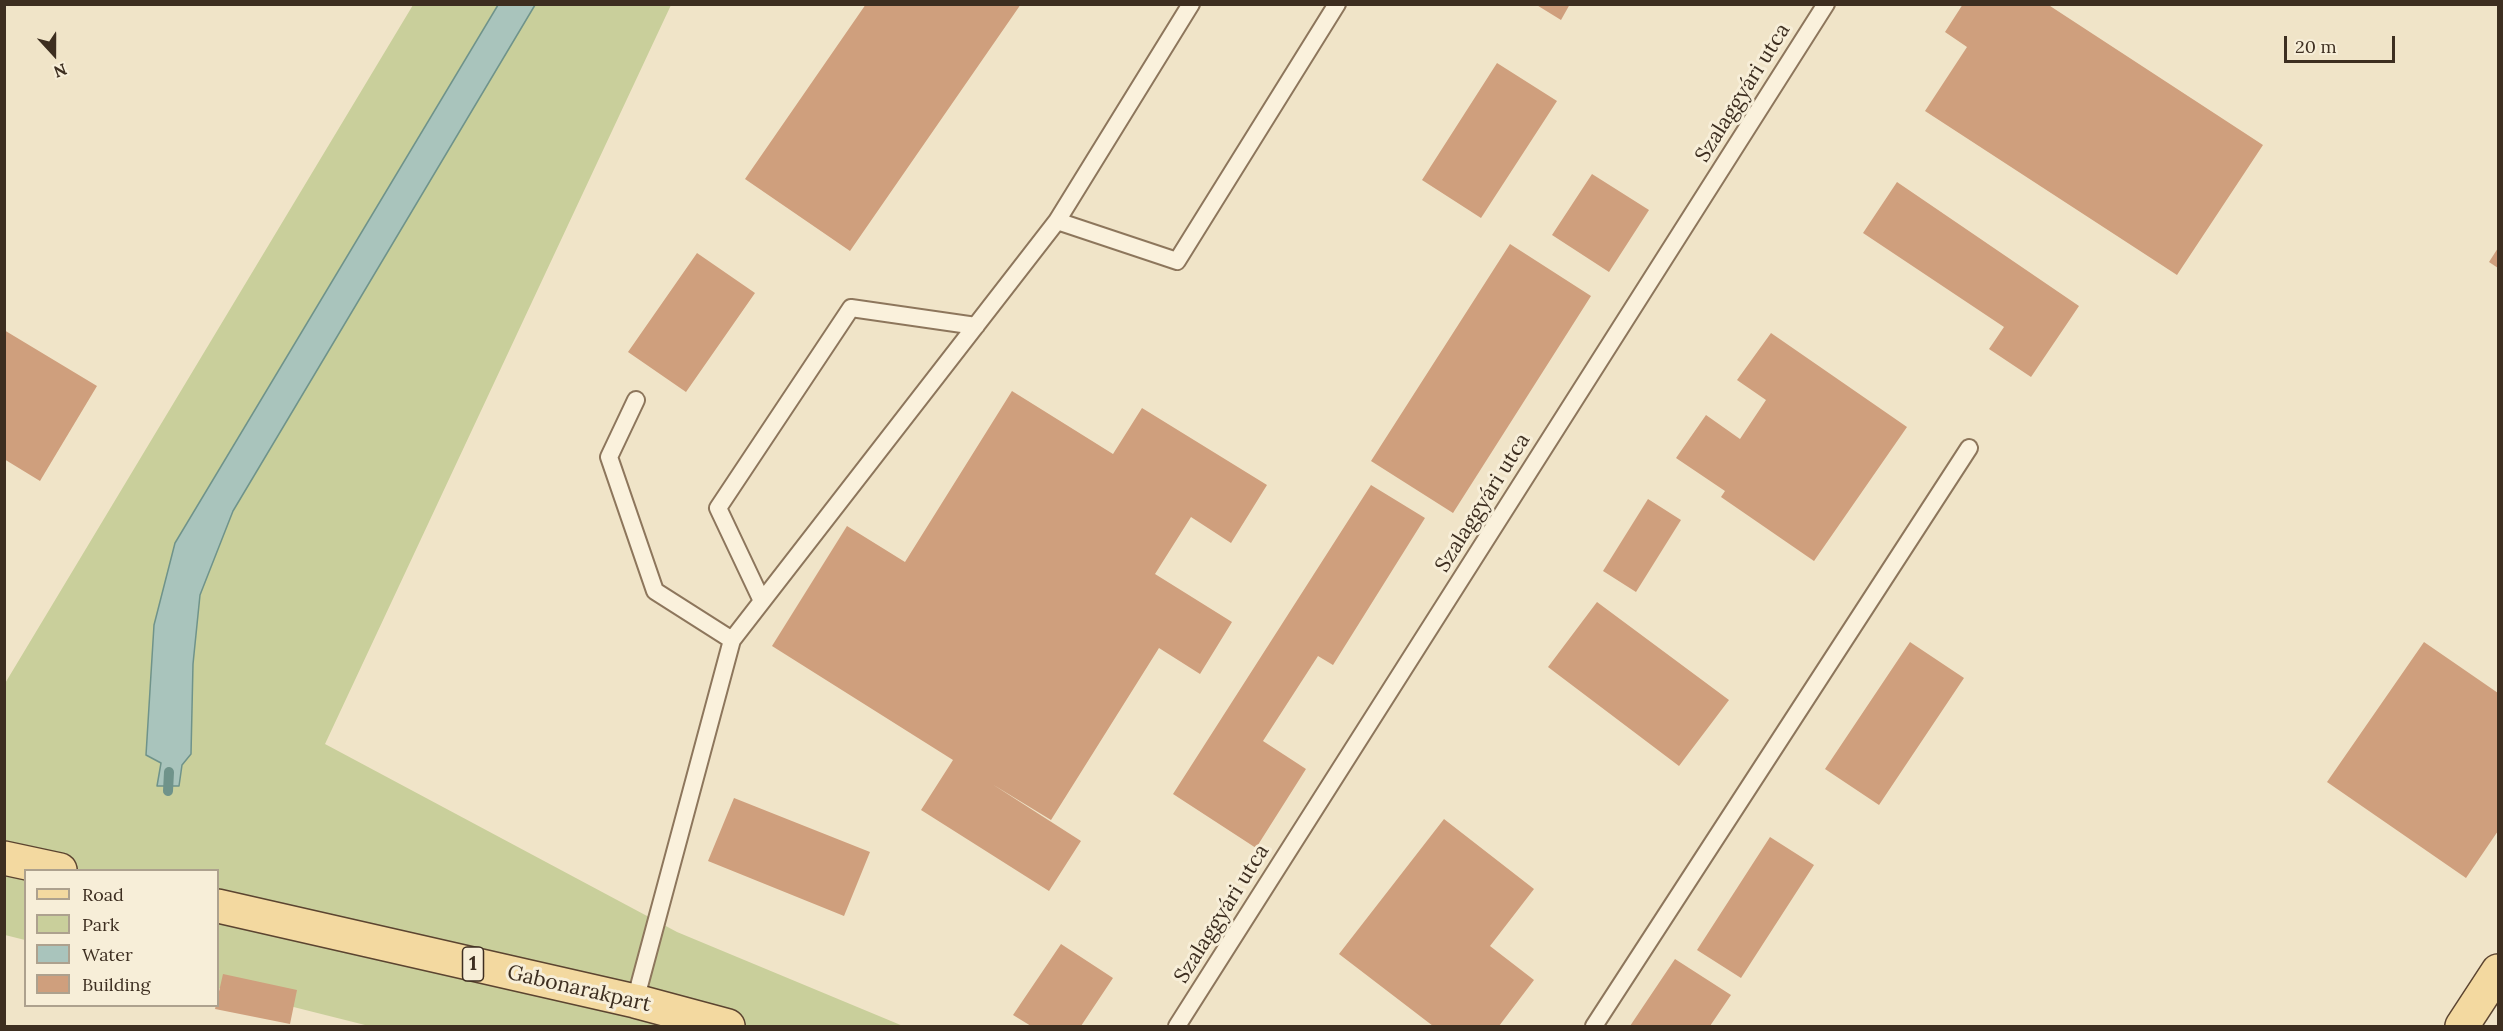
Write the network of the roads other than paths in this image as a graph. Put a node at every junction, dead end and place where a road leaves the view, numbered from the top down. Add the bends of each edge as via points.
1 (1191, 4) edge
2 (1337, 4) edge
3 (1826, 4) edge
4 (1057, 221) junction
5 (976, 326) junction
6 (636, 400) dead end
7 (1969, 448) dead end
8 (762, 601) junction
9 (732, 640) junction
10 (4, 858) edge
11 (55, 869) edge
12 (219, 906) edge
13 (2499, 971) edge
14 (635, 1001) junction
15 (728, 1026) edge
16 (1177, 1026) edge
17 (1594, 1026) edge
18 (2462, 1026) edge

1 - 4 lane
2 - 4 lane via 1177,261
3 - 16 lane, Szalaggyári utca
4 - 5 lane
5 - 8 lane
5 - 8 lane via 851,308 718,508
6 - 9 lane via 609,457 655,591
7 - 17 lane
8 - 9 lane
9 - 14 lane
10 - 11 main road
12 - 14 main road, Gabonarakpart / 1
13 - 18 main road
14 - 15 main road, Gabonarakpart / 1

